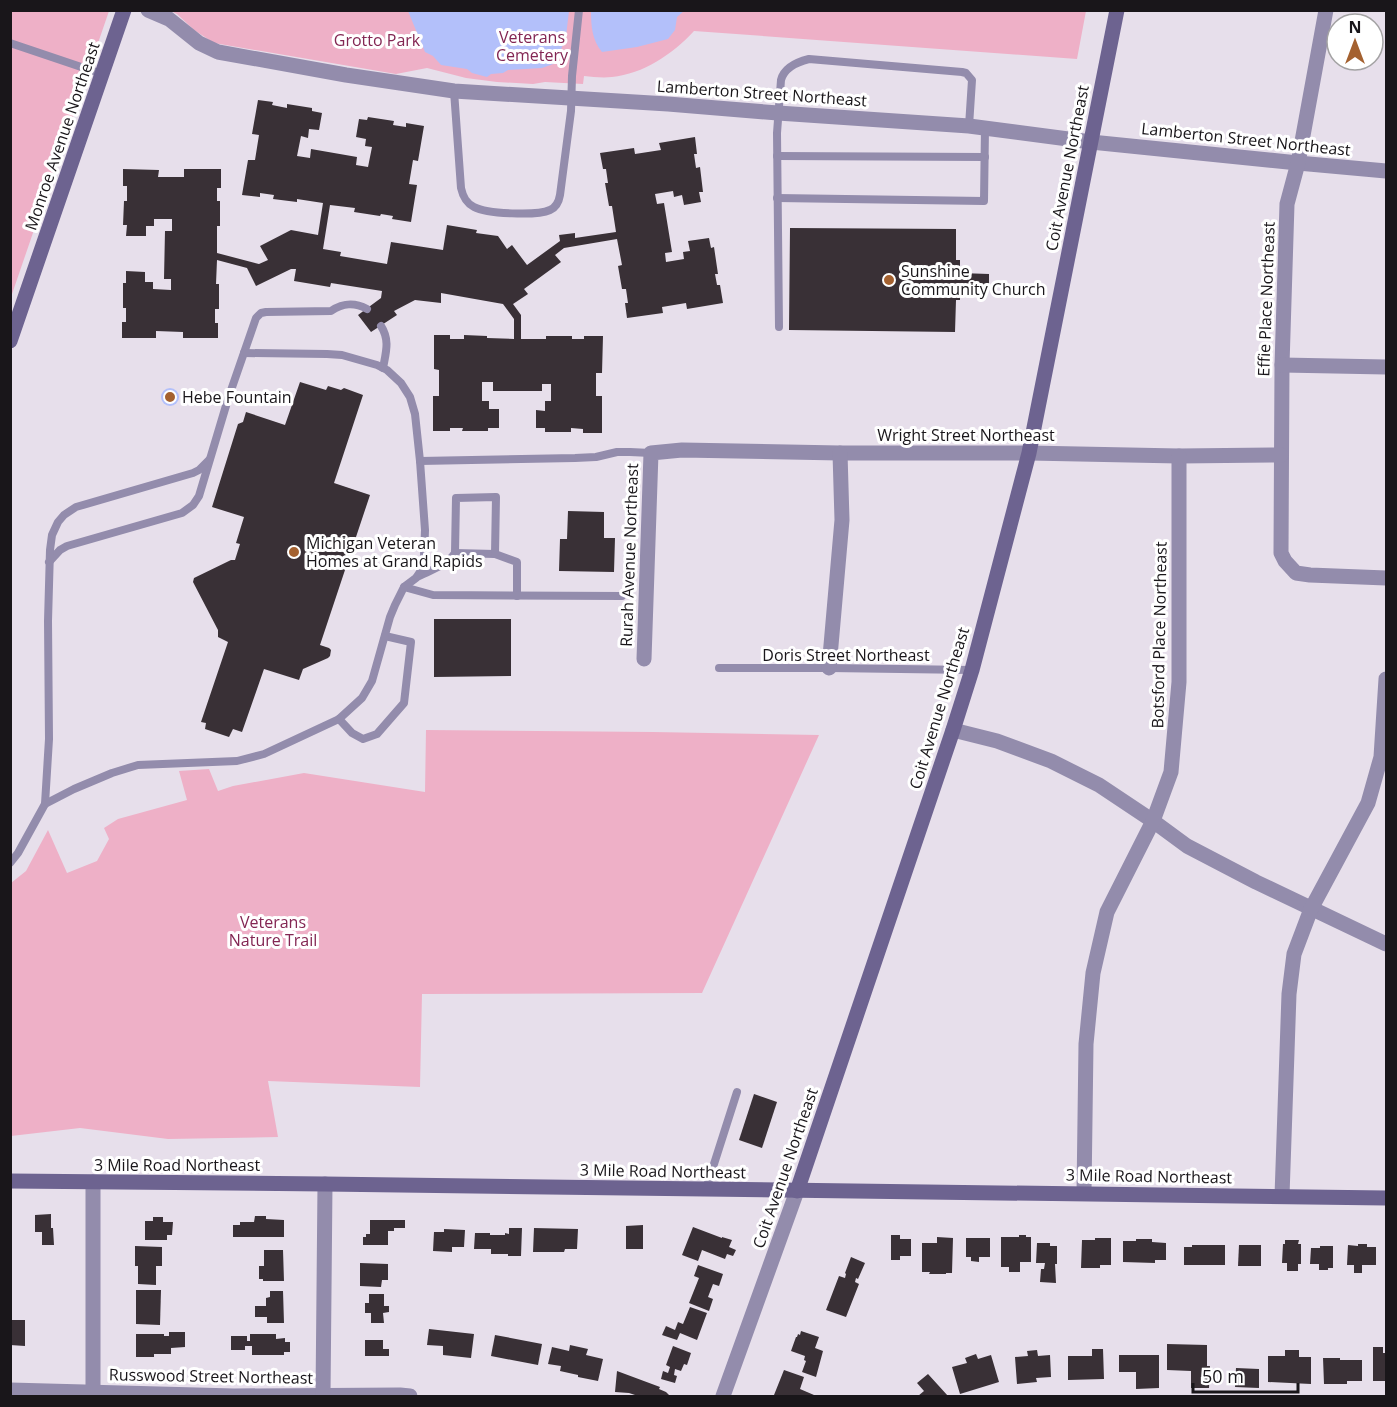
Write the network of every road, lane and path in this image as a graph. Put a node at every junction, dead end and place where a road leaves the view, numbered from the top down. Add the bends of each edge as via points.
1 (124, 10) edge
2 (148, 10) edge
3 (579, 10) edge
4 (1117, 10) edge
5 (1326, 10) edge
6 (10, 43) edge
7 (102, 74) junction
8 (454, 91) junction
9 (570, 99) junction
10 (778, 113) junction
11 (969, 126) junction
12 (985, 128) junction
13 (1091, 142) junction
14 (777, 156) junction
15 (985, 157) junction
16 (1298, 163) junction
17 (1386, 171) edge
18 (777, 198) junction
19 (367, 309) dead end
20 (381, 326) dead end
21 (778, 327) dead end
22 (10, 341) edge
23 (244, 353) junction
24 (1282, 364) junction
25 (1386, 367) edge
26 (383, 368) junction
27 (651, 453) junction
28 (840, 453) junction
29 (1029, 453) junction
30 (1281, 455) junction
31 (1179, 456) junction
32 (210, 459) junction
33 (420, 461) junction
34 (455, 553) junction
35 (495, 554) junction
36 (49, 562) junction
37 (416, 578) junction
38 (1386, 578) edge
39 (404, 587) junction
40 (517, 596) junction
41 (622, 596) dead end
42 (385, 636) junction
43 (644, 659) dead end
44 (719, 668) dead end
45 (829, 668) junction
46 (972, 670) junction
47 (1386, 679) edge
48 (339, 719) junction
49 (953, 730) junction
50 (45, 804) junction
51 (1153, 821) junction
52 (10, 863) edge
53 (1311, 909) junction
54 (1386, 944) edge
55 (737, 1092) dead end
56 (10, 1181) edge
57 (93, 1182) junction
58 (325, 1184) junction
59 (706, 1189) junction
60 (797, 1191) junction
61 (1084, 1193) junction
62 (1282, 1196) junction
63 (1386, 1198) edge
64 (10, 1390) edge
65 (93, 1395) edge
66 (323, 1396) edge
67 (410, 1396) edge
68 (723, 1396) edge

1 - 7 main road, Monroe Avenue Northeast
2 - 8 street, Lamberton Street Northeast via 169,19 199,43 218,52
3 - 9 lane
4 - 13 main road, Coit Avenue Northeast
5 - 16 street, Effie Place Northeast
6 - 7 lane
7 - 22 main road, Monroe Avenue Northeast
8 - 9 street, Lamberton Street Northeast
8 - 9 lane via 462,195 472,206 501,212 541,213 556,205
9 - 10 street, Lamberton Street Northeast
10 - 11 street, Lamberton Street Northeast
10 - 11 lane via 784,73 804,60 815,59 966,73 973,84
10 - 14 lane
11 - 12 street, Lamberton Street Northeast
12 - 13 street, Lamberton Street Northeast
12 - 15 lane
13 - 16 street, Lamberton Street Northeast
13 - 29 main road, Coit Avenue Northeast
14 - 15 lane
14 - 18 lane
15 - 18 lane via 984,201
16 - 17 street, Lamberton Street Northeast
16 - 24 street, Effie Place Northeast via 1287,204
18 - 21 lane
19 - 23 lane via 347,304 331,311 263,312 256,318
20 - 26 lane via 387,344
23 - 26 lane via 334,354
23 - 32 lane
24 - 25 street
24 - 30 street, Effie Place Northeast
26 - 33 lane via 396,377 410,397
27 - 28 street, Wright Street Northeast
27 - 33 lane
27 - 43 street, Rurah Avenue Northeast
28 - 29 street, Wright Street Northeast
28 - 45 street via 842,520
29 - 31 street, Wright Street Northeast
29 - 46 main road, Coit Avenue Northeast
30 - 31 street, Wright Street Northeast
30 - 38 street, Effie Place Northeast via 1281,553 1285,561 1296,573
31 - 51 street, Botsford Place Northeast via 1179,682 1171,772
32 - 36 lane via 199,496 188,510 67,546
32 - 36 lane via 193,473 76,507 57,522
33 - 37 lane via 425,544 423,565
34 - 35 lane
34 - 35 lane via 456,498 496,497
34 - 37 lane via 443,565
35 - 40 lane via 517,562
36 - 50 lane via 50,739
37 - 39 lane
39 - 40 lane via 433,595
39 - 42 lane
40 - 41 lane
42 - 48 lane via 369,689
42 - 48 lane via 411,642 404,703 377,734 363,739
44 - 45 lane, Doris Street Northeast
45 - 46 lane, Doris Street Northeast
46 - 49 main road, Coit Avenue Northeast
47 - 53 street via 1381,757 1368,803
48 - 50 lane via 254,758 138,765
49 - 51 street via 1051,761 1099,785
49 - 60 main road, Coit Avenue Northeast
50 - 52 lane
51 - 53 street via 1187,846
51 - 61 street, Botsford Place Northeast via 1107,912 1093,973 1086,1044
53 - 54 street
53 - 62 street via 1294,954 1289,994
55 - 59 lane
56 - 57 main road, 3 Mile Road Northeast
57 - 58 main road, 3 Mile Road Northeast
57 - 65 street
58 - 59 main road, 3 Mile Road Northeast
58 - 66 street
59 - 60 main road, 3 Mile Road Northeast
60 - 61 main road, 3 Mile Road Northeast
60 - 68 street, Coit Avenue Northeast
61 - 62 main road, 3 Mile Road Northeast
62 - 63 main road, 3 Mile Road Northeast
64 - 65 street, Russwood Street Northeast
65 - 66 street, Russwood Street Northeast
66 - 67 street, Russwood Street Northeast

